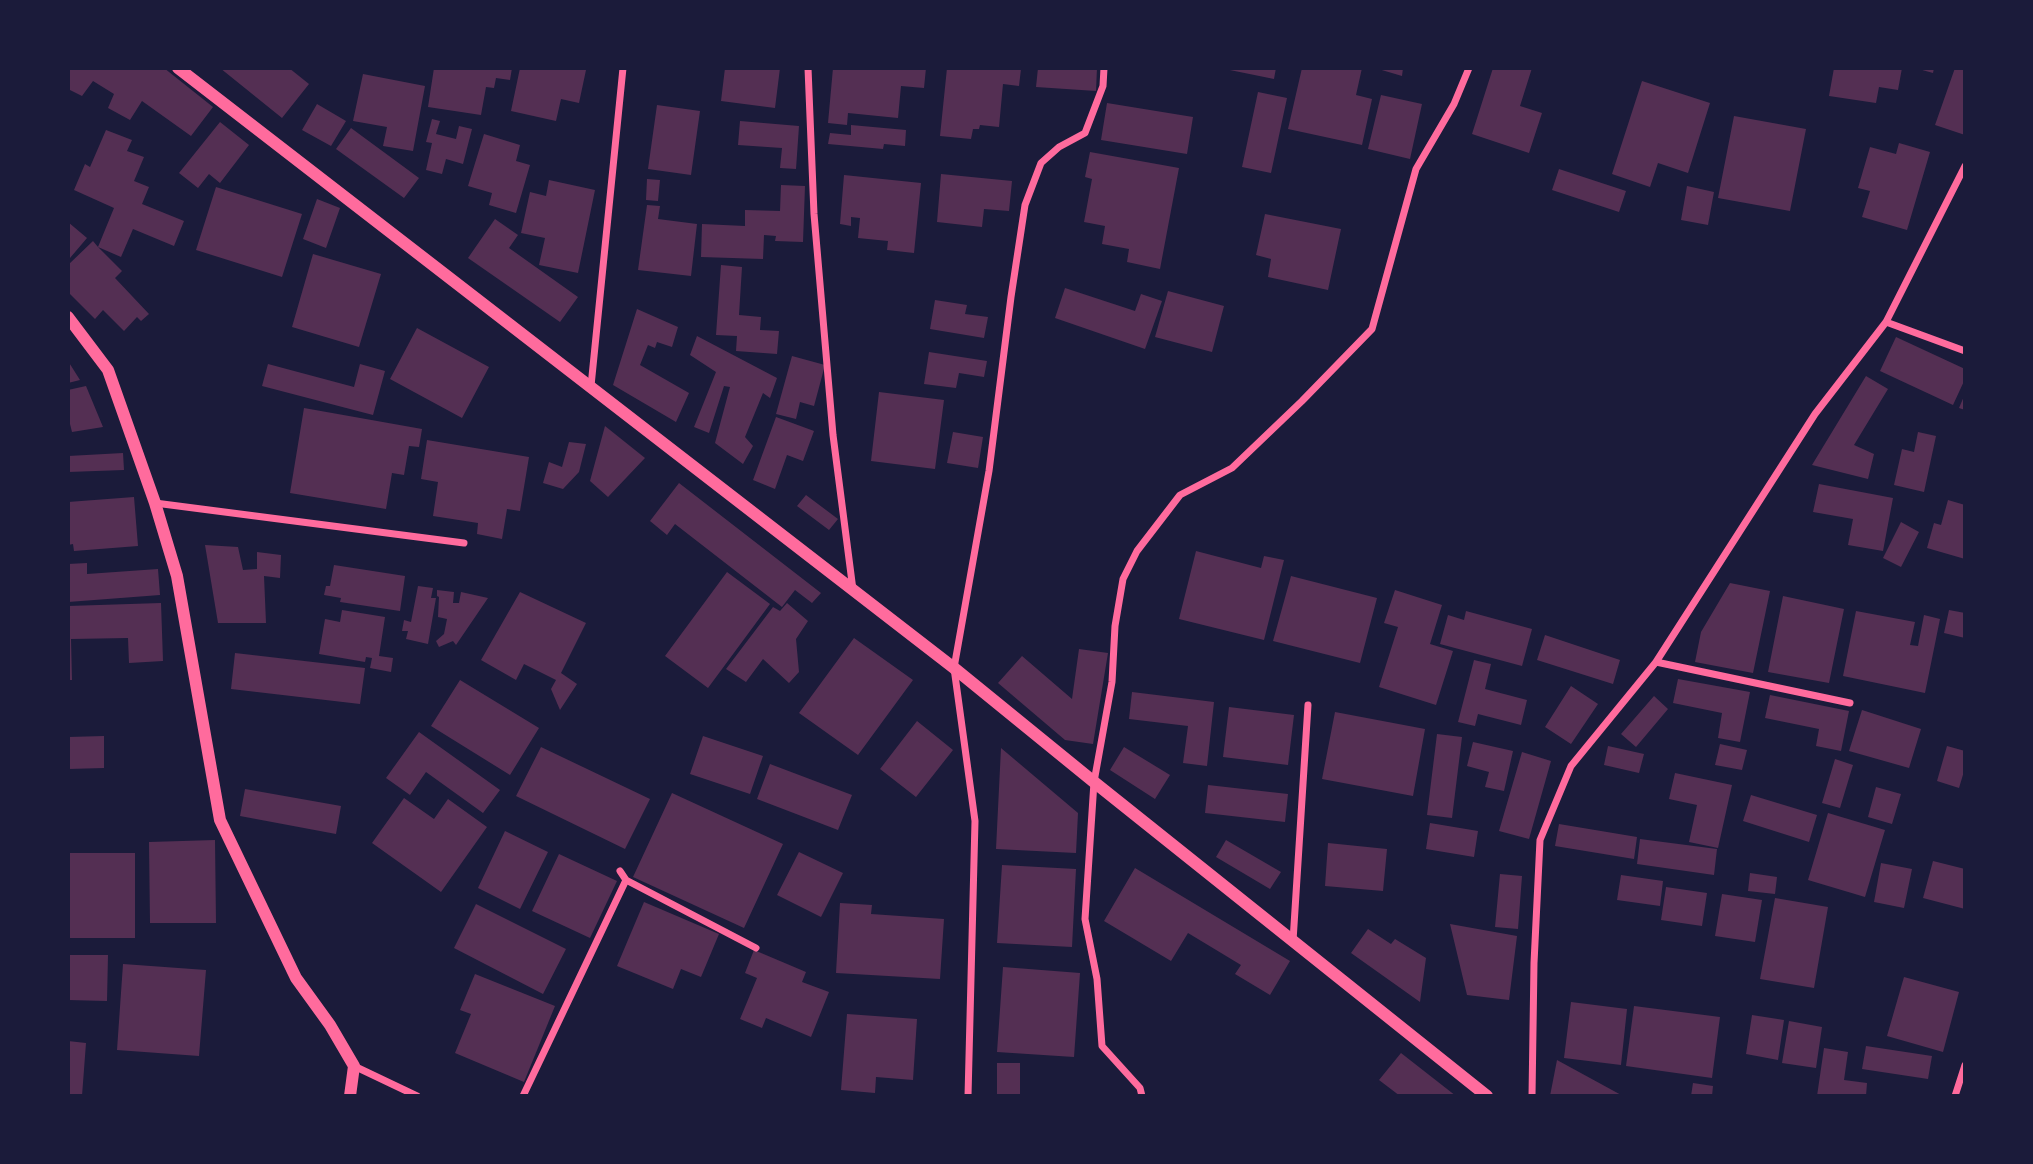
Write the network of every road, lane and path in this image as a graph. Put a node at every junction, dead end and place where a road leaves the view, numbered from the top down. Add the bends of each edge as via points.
1 (178, 68) edge
2 (623, 68) edge
3 (808, 68) edge
4 (1104, 68) edge
5 (1469, 68) edge
6 (1965, 166) edge
7 (68, 317) edge
8 (1886, 322) junction
9 (1965, 351) edge
10 (591, 387) junction
11 (155, 503) junction
12 (464, 542) dead end
13 (853, 591) junction
14 (1656, 662) junction
15 (954, 668) junction
16 (1850, 703) dead end
17 (1308, 705) dead end
18 (1094, 782) junction
19 (620, 871) dead end
20 (626, 880) junction
21 (1293, 941) junction
22 (756, 948) dead end
23 (1965, 1065) edge
24 (354, 1066) junction
25 (350, 1096) edge
26 (417, 1096) edge
27 (523, 1096) edge
28 (968, 1096) edge
29 (1142, 1096) edge
30 (1487, 1096) edge
31 (1532, 1096) edge
32 (1955, 1096) edge

1 - 10 street
2 - 10 street
3 - 13 street via 814,214 833,435
4 - 15 street via 1085,133 1041,163 1025,205 989,471
5 - 18 street via 1416,169 1372,329 1232,468 1180,495 1137,551 1123,579 1112,682
6 - 8 street
7 - 11 street via 108,370
8 - 9 street
8 - 14 street via 1815,414
10 - 13 street
11 - 12 street
11 - 24 street via 177,576 220,820 296,978
13 - 15 street
14 - 16 street
14 - 31 street via 1571,766 1540,839
15 - 18 street
15 - 28 street via 975,821
17 - 21 street
18 - 21 street
18 - 29 street via 1085,919 1097,979 1102,1046
19 - 20 street
20 - 22 street
20 - 27 street
21 - 30 street
23 - 32 street
24 - 25 street
24 - 26 street

